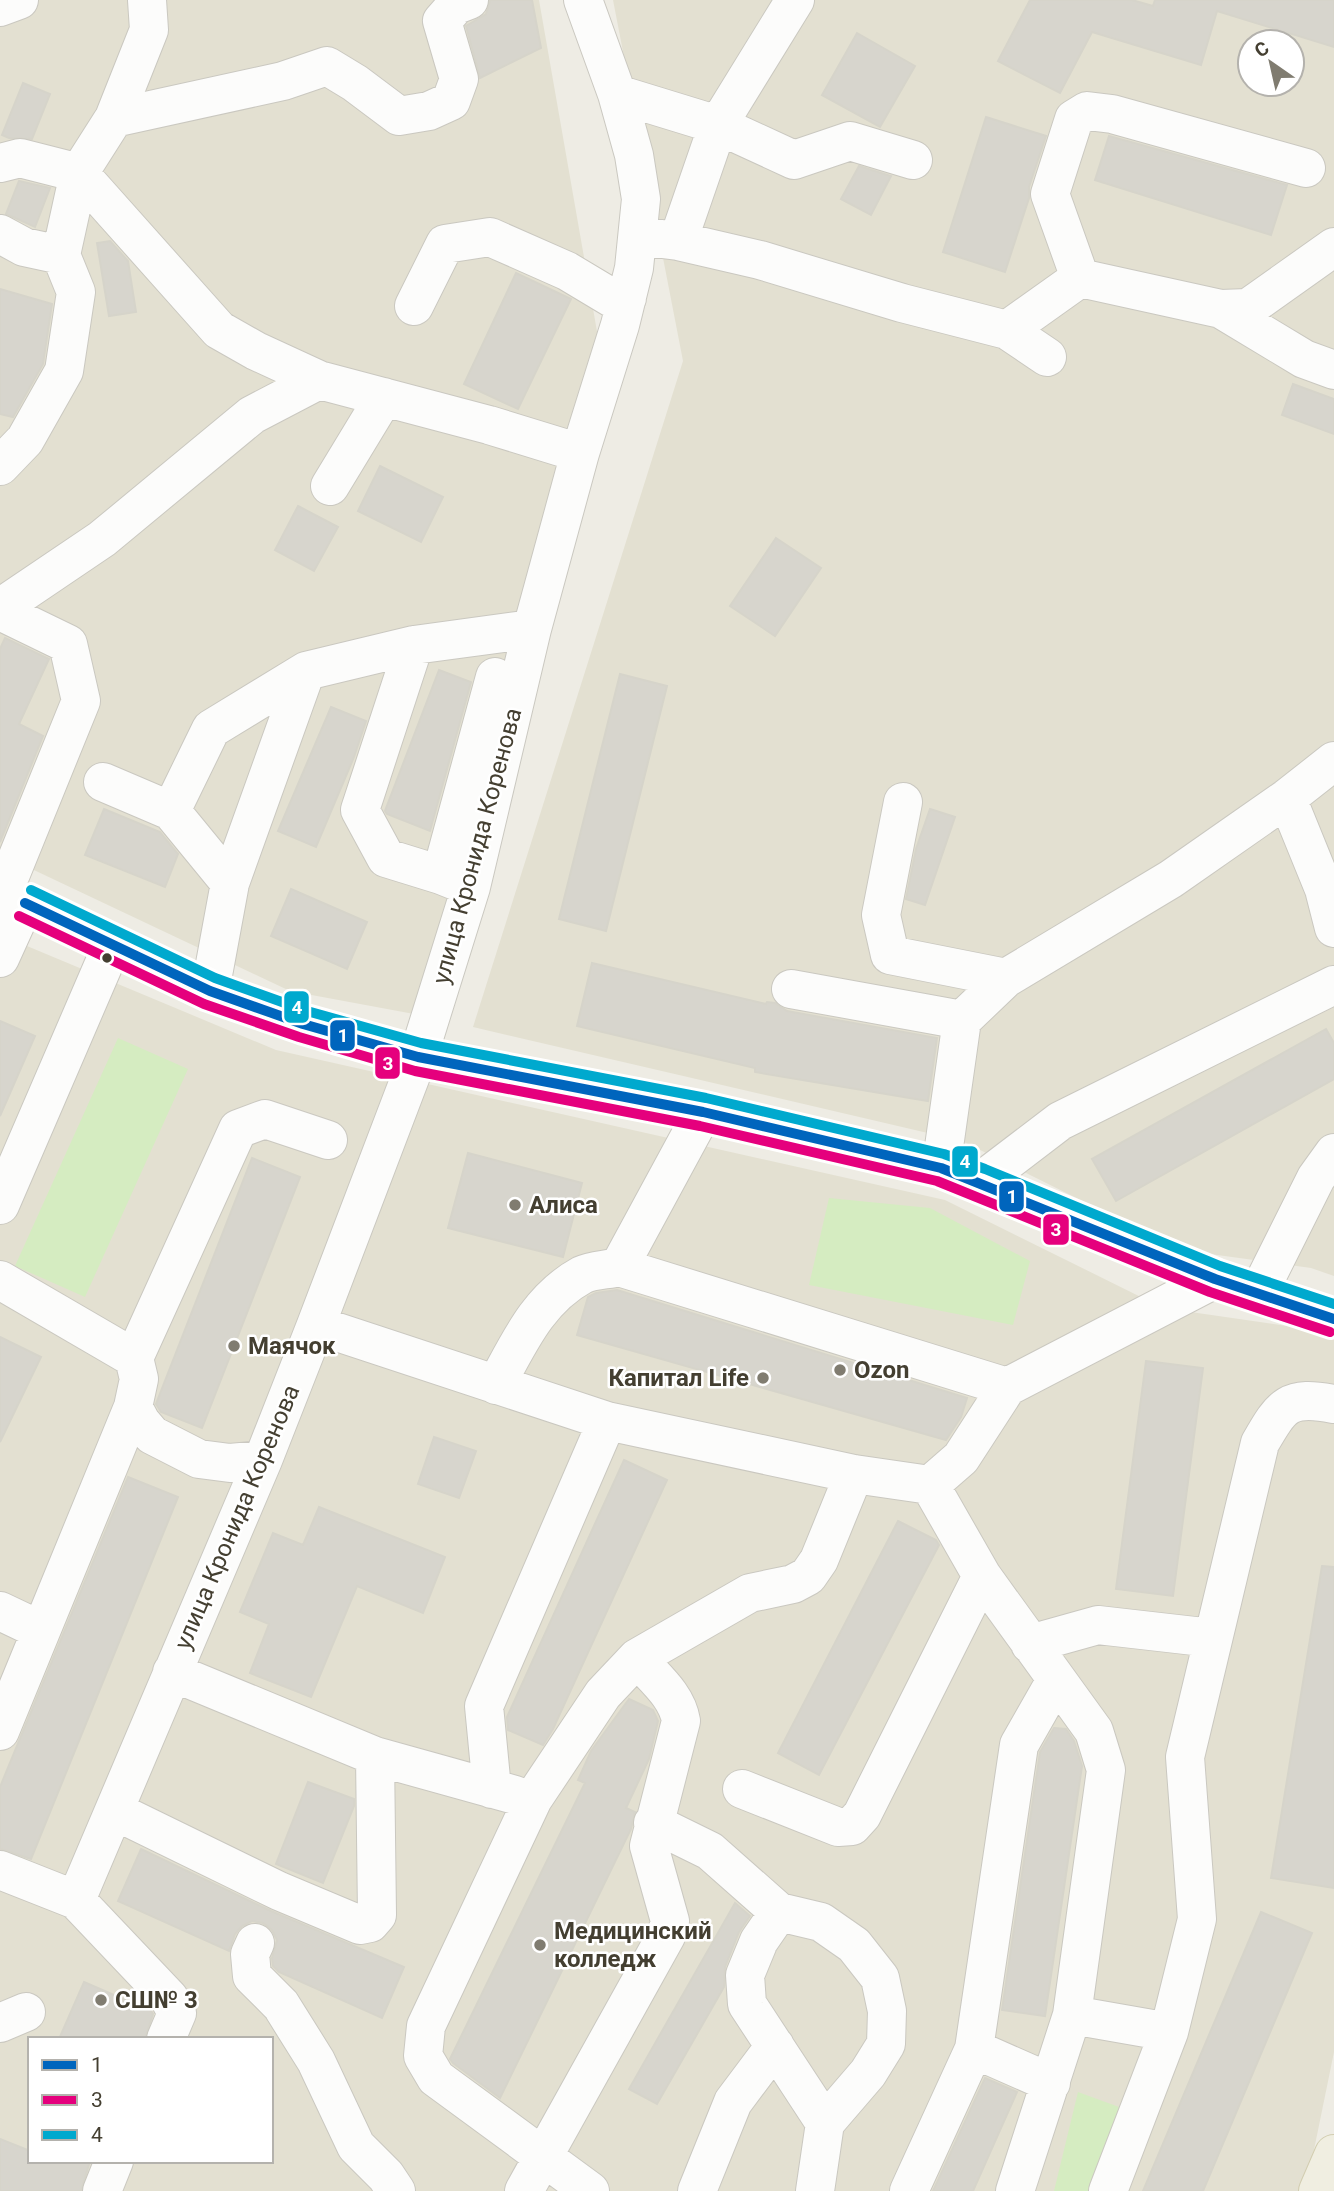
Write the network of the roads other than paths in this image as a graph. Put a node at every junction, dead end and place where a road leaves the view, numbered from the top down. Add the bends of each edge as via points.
1 (147, 0) edge
2 (469, 0) edge
3 (583, 0) edge
4 (795, 0) edge
5 (617, 94) junction
6 (114, 118) junction
7 (719, 125) junction
8 (913, 160) dead end
9 (0, 163) edge
10 (1306, 168) dead end
11 (79, 173) junction
12 (0, 234) edge
13 (638, 236) junction
14 (678, 240) junction
15 (1334, 247) edge
16 (61, 255) junction
17 (1080, 278) junction
18 (626, 298) junction
19 (414, 306) dead end
20 (1221, 309) junction
21 (1007, 330) junction
22 (1047, 358) dead end
23 (1334, 370) edge
24 (320, 380) junction
25 (384, 397) junction
26 (8, 447) edge
27 (580, 453) junction
28 (330, 486) dead end
29 (0, 610) edge
30 (519, 631) junction
31 (414, 645) junction
32 (306, 671) junction
33 (1334, 761) edge
34 (103, 782) dead end
35 (1287, 798) junction
36 (903, 802) dead end
37 (171, 811) junction
38 (456, 881) junction
39 (230, 883) junction
40 (9, 896) edge
41 (1334, 929) edge
42 (113, 943) junction
43 (0, 958) edge
44 (1006, 978) junction
45 (1334, 985) edge
46 (790, 989) dead end
47 (210, 991) junction
48 (962, 1020) junction
49 (418, 1057) junction
50 (703, 1112) junction
51 (328, 1140) dead end
52 (1334, 1153) edge
53 (941, 1168) junction
54 (981, 1182) junction
55 (0, 1205) edge
56 (619, 1268) junction
57 (1215, 1279) junction
58 (0, 1280) edge
59 (1258, 1294) junction
60 (1334, 1319) edge
61 (316, 1325) junction
62 (134, 1358) junction
63 (496, 1385) junction
64 (1007, 1387) junction
65 (1334, 1404) edge
66 (134, 1407) junction
67 (607, 1422) junction
68 (263, 1460) junction
69 (854, 1475) junction
70 (930, 1485) junction
71 (982, 1576) junction
72 (0, 1611) edge
73 (40, 1630) junction
74 (1212, 1638) junction
75 (1030, 1644) junction
76 (637, 1658) junction
77 (172, 1672) junction
78 (1056, 1680) junction
79 (0, 1731) edge
80 (375, 1756) junction
81 (492, 1789) junction
82 (742, 1789) dead end
83 (533, 1799) junction
84 (115, 1811) junction
85 (653, 1823) junction
86 (0, 1870) edge
87 (279, 1891) junction
88 (76, 1900) junction
89 (779, 1912) junction
90 (1072, 2015) junction
91 (1169, 2032) junction
92 (167, 2037) edge
93 (775, 2046) junction
94 (974, 2049) junction
95 (1051, 2083) junction
96 (825, 2123) junction
97 (1334, 2154) edge
98 (543, 2158) junction
99 (113, 2163) edge
100 (102, 2191) edge
101 (396, 2191) edge
102 (524, 2191) edge
103 (590, 2191) edge
104 (697, 2191) edge
105 (815, 2191) edge
106 (909, 2191) edge
107 (1015, 2191) edge
108 (1108, 2191) edge
109 (1318, 2191) edge

1 - 6 street via 149,30
2 - 6 street via 456,5 442,21 459,79 451,101 429,111 399,116 327,66 283,81
3 - 5 street, улица Кронида Коренова
4 - 7 street
5 - 7 street
5 - 13 street, улица Кронида Коренова via 641,200
6 - 11 street
7 - 8 street via 794,160 850,141
7 - 14 street
9 - 11 street via 20,158
10 - 17 street via 1087,111 1074,118 1050,194
11 - 16 street
11 - 24 street via 219,330
12 - 16 street via 24,247
13 - 14 street
13 - 18 street, улица Кронида Коренова
14 - 21 street
15 - 20 street via 1248,308
16 - 26 street via 76,292 64,371
17 - 20 street
17 - 21 street
18 - 19 street via 612,298 567,271 490,237 445,244
18 - 27 street, улица Кронида Коренова
20 - 23 street via 1304,359
21 - 22 street
24 - 25 street
24 - 29 street via 252,415 102,539
25 - 27 street
25 - 28 street
27 - 30 street, улица Кронида Коренова
29 - 40 street via 68,644 81,701
30 - 31 street
30 - 38 street, улица Кронида Коренова
31 - 32 street
31 - 38 street via 359,810 386,858
32 - 37 street via 211,729
32 - 39 street
33 - 35 street
34 - 37 street
35 - 41 street via 1324,890
35 - 44 street via 1171,879
36 - 44 street via 881,915 890,955
37 - 39 street
38 - 49 street, улица Кронида Коренова
39 - 47 street
40 - 42 street
40 - 43 street
42 - 47 street
42 - 55 street
44 - 48 street
45 - 54 street via 1060,1121
46 - 48 street
47 - 49 street
48 - 53 street
49 - 50 street
49 - 61 street, улица Кронида Коренова
50 - 53 street
50 - 56 street
51 - 62 street via 265,1119 238,1129
52 - 59 street
53 - 54 street
54 - 57 street
56 - 63 street via 584,1274 552,1296 536,1314
56 - 64 street
57 - 59 street
57 - 64 street
58 - 62 street
59 - 60 street
61 - 63 street
61 - 68 street, улица Кронида Коренова
62 - 66 street via 139,1379
63 - 67 street
64 - 70 street via 961,1458
65 - 74 street via 1312,1399 1289,1404 1277,1414 1260,1443
66 - 68 street via 152,1435 199,1459 230,1463
66 - 73 street
67 - 69 street
67 - 81 street via 484,1706
68 - 77 street, улица Кронида Коренова
69 - 70 street
69 - 76 street via 808,1576 750,1593
70 - 71 street
71 - 75 street
71 - 82 street via 862,1815 852,1826 838,1827
72 - 73 street
73 - 79 street
74 - 75 street via 1098,1625
74 - 91 street via 1185,1757 1197,1919
75 - 78 street
76 - 83 street via 603,1694
76 - 85 street via 673,1698 681,1721
77 - 80 street
77 - 84 street, улица Кронида Коренова
78 - 90 street via 1094,1731 1106,1770
78 - 94 street via 1019,1745
80 - 81 street
80 - 87 street via 377,1915 360,1925
81 - 83 street
83 - 98 street via 426,2026 423,2056 436,2078
84 - 87 street
84 - 88 street, улица Кронида Коренова
85 - 89 street via 709,1851
85 - 98 street via 649,1846 670,1921 666,1936
86 - 88 street
87 - 101 street via 250,1954 252,1976 281,2006 316,2060 356,2146
88 - 92 street via 169,1998 177,2013
89 - 93 street via 759,1941 745,1975 747,2004
89 - 96 street via 821,1922 854,1945 880,1978 887,2011 886,2044
90 - 91 street
90 - 95 street
91 - 108 street
93 - 96 street
93 - 104 street via 733,2102
94 - 95 street
94 - 106 street
95 - 107 street
96 - 105 street
97 - 109 main road
98 - 102 street
98 - 103 street
99 - 100 street

